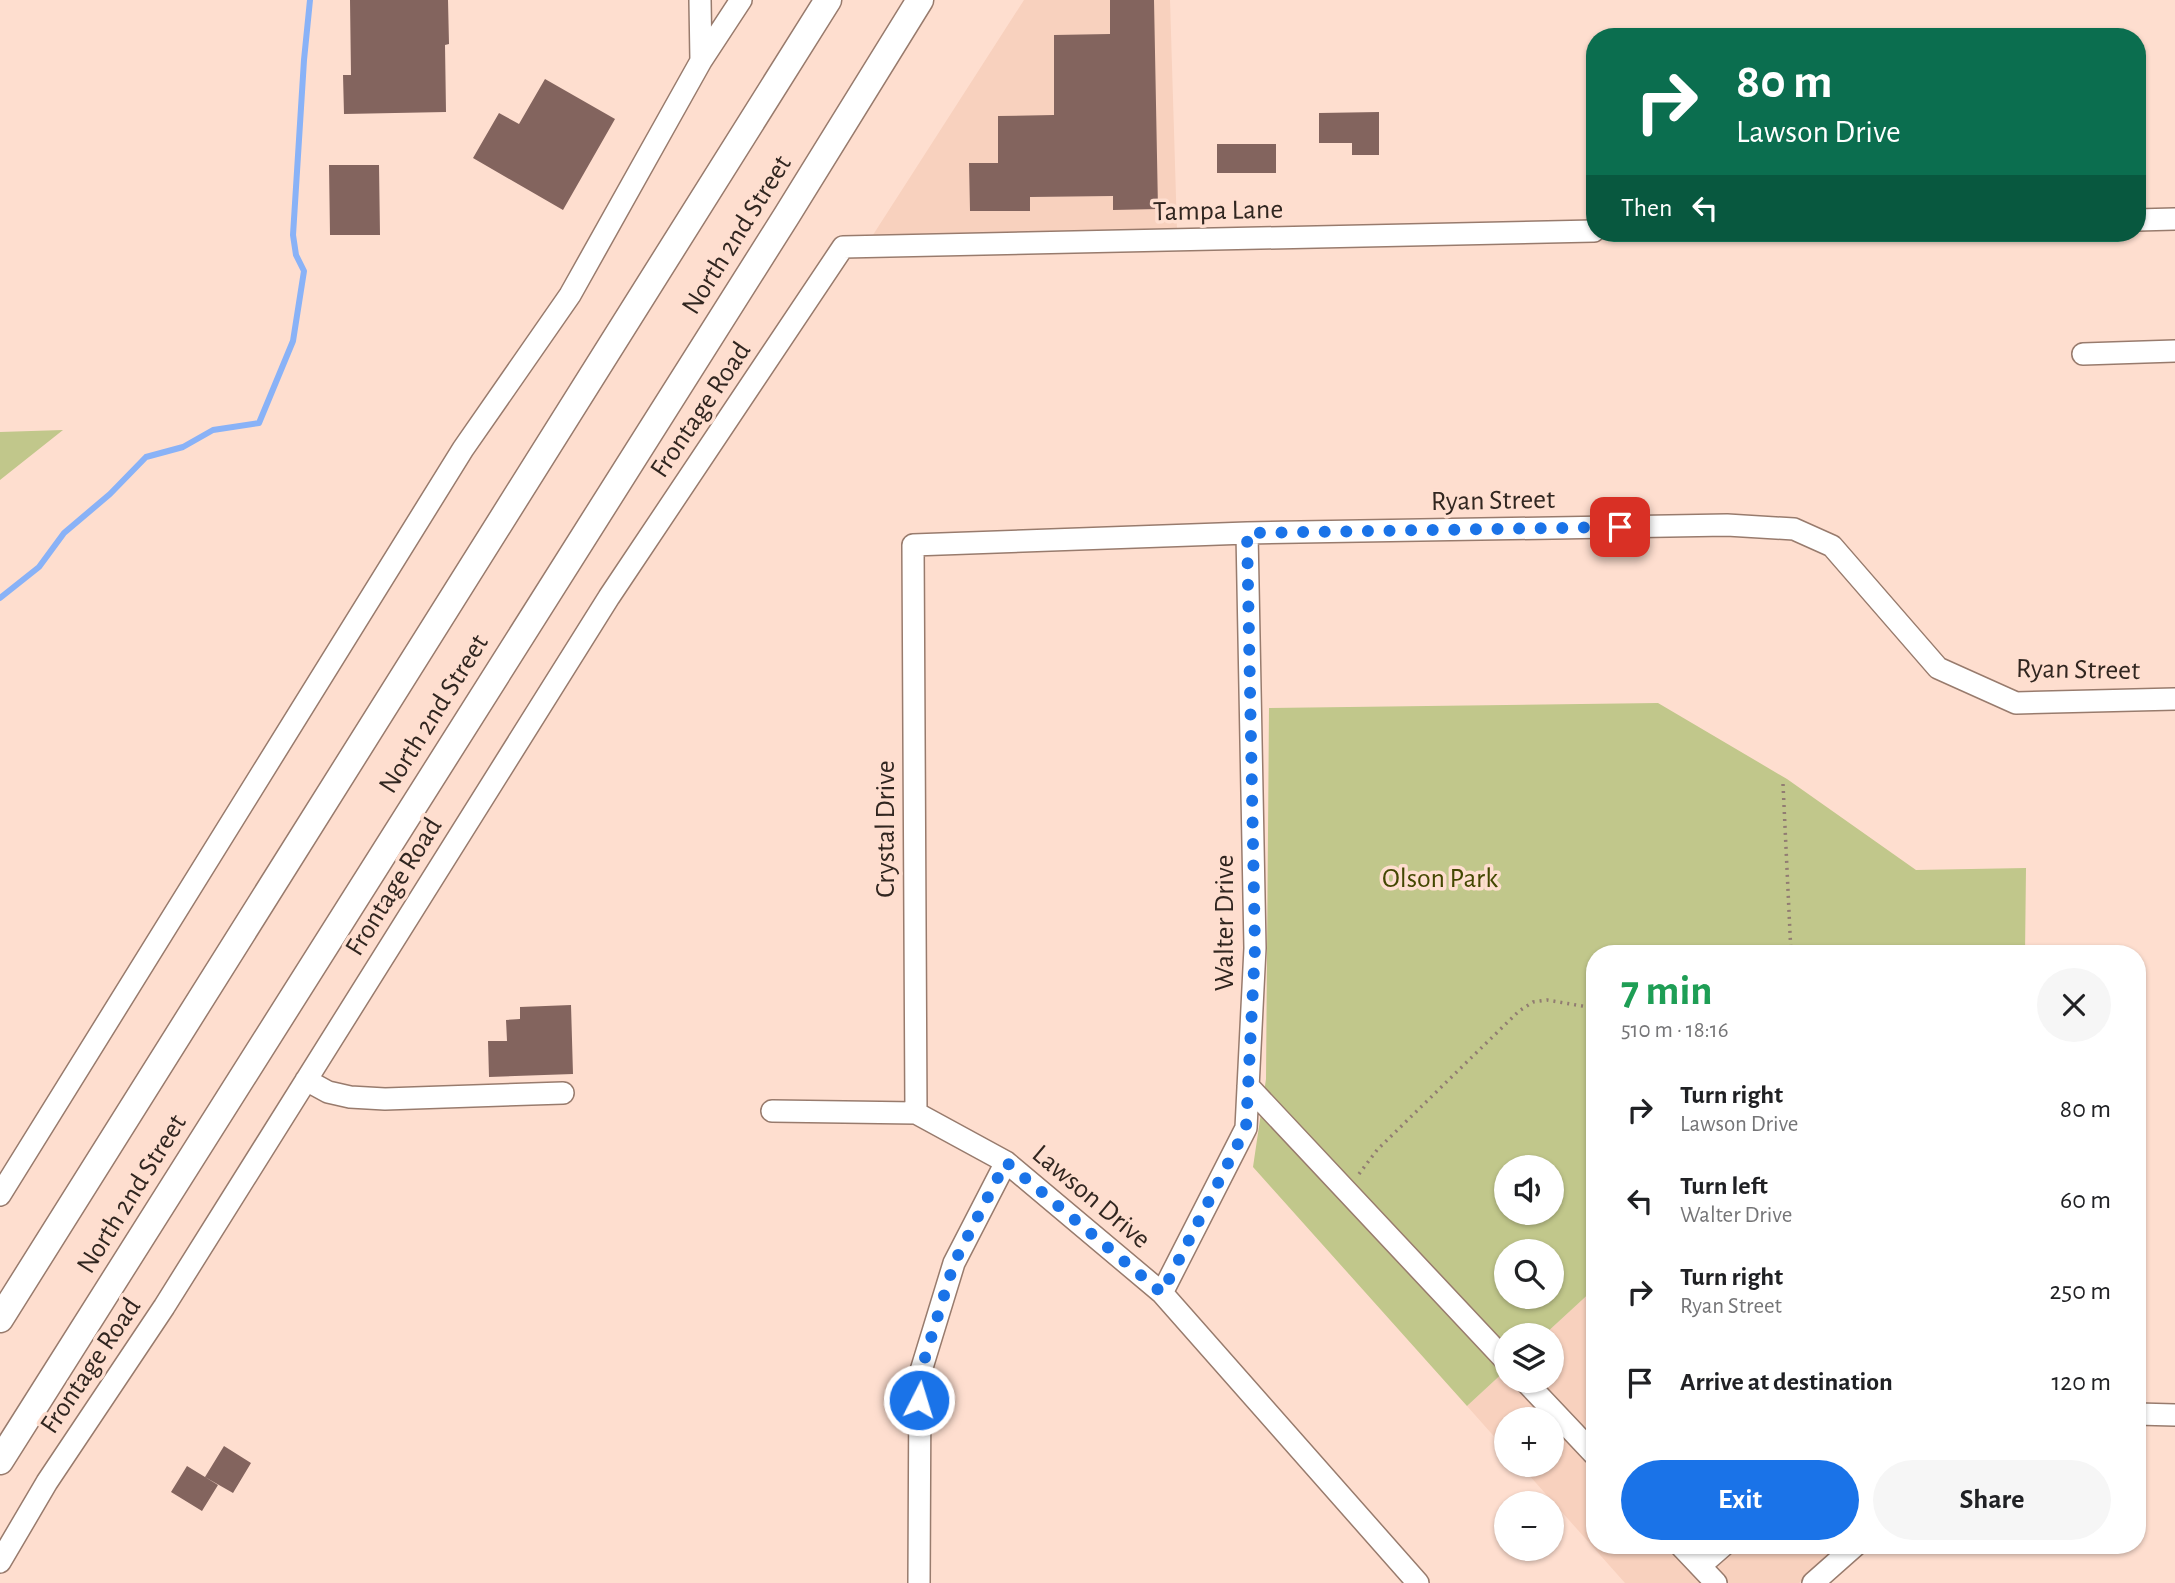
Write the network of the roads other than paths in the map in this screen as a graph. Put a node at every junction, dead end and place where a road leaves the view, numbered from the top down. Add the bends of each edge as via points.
1 (700, 0) edge
2 (741, 0) edge
3 (828, 0) edge
4 (920, 0) edge
5 (701, 61) junction
6 (2175, 219) edge
7 (2146, 220) edge
8 (1586, 232) edge
9 (843, 247) joint
10 (2175, 351) edge
11 (2083, 354) dead end
12 (1247, 533) junction
13 (913, 545) joint
14 (2175, 699) edge
15 (306, 1080) junction
16 (1248, 1086) junction
17 (563, 1093) dead end
18 (772, 1111) dead end
19 (916, 1113) junction
20 (1006, 1162) junction
21 (0, 1195) edge
22 (1162, 1293) junction
23 (0, 1320) edge
24 (1494, 1348) edge
25 (1536, 1393) edge
26 (2146, 1414) edge
27 (2175, 1415) edge
28 (1586, 1446) edge
29 (0, 1461) edge
30 (1689, 1554) edge
31 (1714, 1554) edge
32 (1846, 1554) edge
33 (0, 1562) edge
34 (1700, 1566) junction
35 (919, 1583) edge
36 (1418, 1583) edge
37 (1716, 1583) edge
38 (1814, 1583) edge

1 - 5 street
2 - 5 street
3 - 23 main road, North 2nd Street
4 - 29 main road, North 2nd Street
5 - 21 street via 570,295 463,449
6 - 7 street
8 - 9 street, Tampa Lane
9 - 15 street, Frontage Road via 609,597
10 - 11 street
12 - 13 street, Ryan Street
12 - 14 street, Ryan Street via 1727,525 1794,528 1832,546 1938,668 2016,703
12 - 16 street, Walter Drive via 1255,948
13 - 19 street, Crystal Drive
15 - 17 street via 328,1092 385,1099
15 - 33 street, Frontage Road
16 - 22 street, Walter Drive via 1246,1128
16 - 24 street
18 - 19 street, Lawson Drive
19 - 20 street, Lawson Drive
20 - 22 street, Lawson Drive
20 - 35 street via 954,1263 920,1374
22 - 36 street, Lawson Drive
25 - 28 street
26 - 27 street
30 - 34 street
31 - 34 street
32 - 38 street
34 - 37 street

